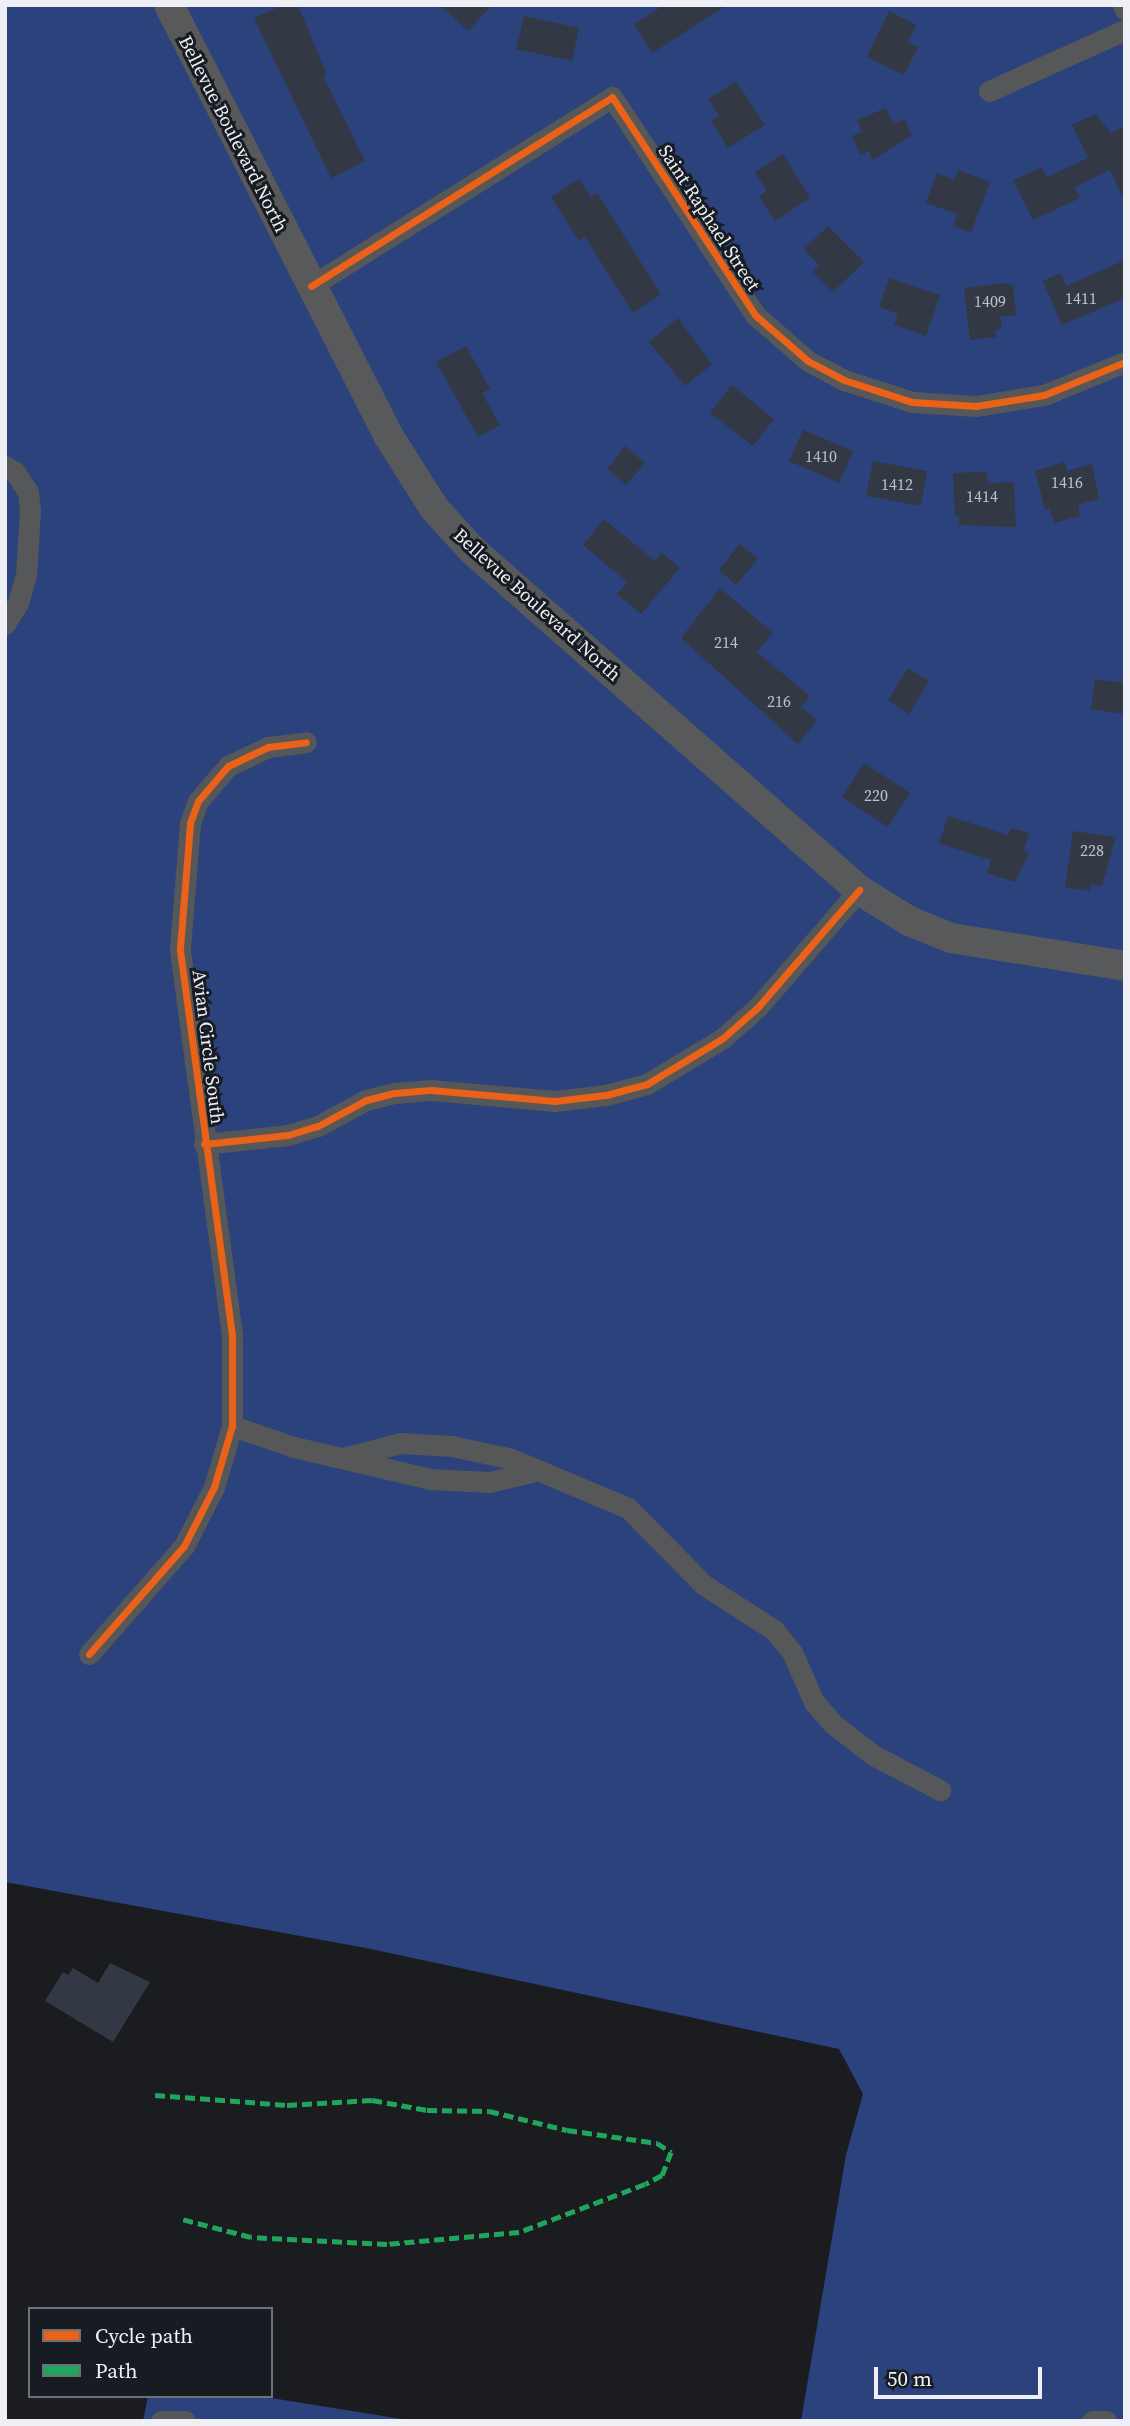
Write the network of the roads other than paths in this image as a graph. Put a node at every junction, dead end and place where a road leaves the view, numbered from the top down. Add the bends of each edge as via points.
1 (169, 5) edge
2 (1123, 5) edge
3 (1125, 10) edge
4 (1125, 30) edge
5 (989, 91) dead end
6 (311, 286) junction
7 (1125, 362) edge
8 (5, 466) edge
9 (5, 624) edge
10 (306, 741) dead end
11 (859, 890) junction
12 (1125, 966) edge
13 (204, 1144) junction
14 (232, 1426) junction
15 (343, 1458) junction
16 (542, 1470) junction
17 (89, 1654) dead end
18 (940, 1790) dead end
19 (161, 2421) edge
20 (185, 2421) edge
21 (1092, 2421) edge
22 (1106, 2421) edge

1 - 6 main road, Bellevue Boulevard North
2 - 3 street
4 - 5 street
6 - 7 street, Saint Raphael Street via 612,97 755,315 808,361 844,380 912,402 976,407 1044,395
6 - 11 main road, Bellevue Boulevard North via 388,435 434,508 456,533
8 - 9 street via 15,472 28,492 30,510 26,575 18,603
10 - 13 street, Avian Circle South via 268,747 228,766 198,801 190,824 180,948
11 - 12 main road, Bellevue Boulevard North via 909,922 951,938
11 - 13 street via 758,1007 723,1038 647,1084 606,1096 555,1101 431,1090 395,1093 366,1100 318,1126 288,1135
13 - 14 street, Avian Circle South via 232,1335
14 - 15 street
14 - 17 street, Avian Circle South via 214,1487 184,1546
15 - 16 street via 454,1482 490,1482
15 - 16 street via 375,1447 424,1443 509,1458
16 - 18 street via 628,1508 704,1585 774,1630 792,1652 814,1702 832,1723 873,1755
19 - 20 street
21 - 22 street

